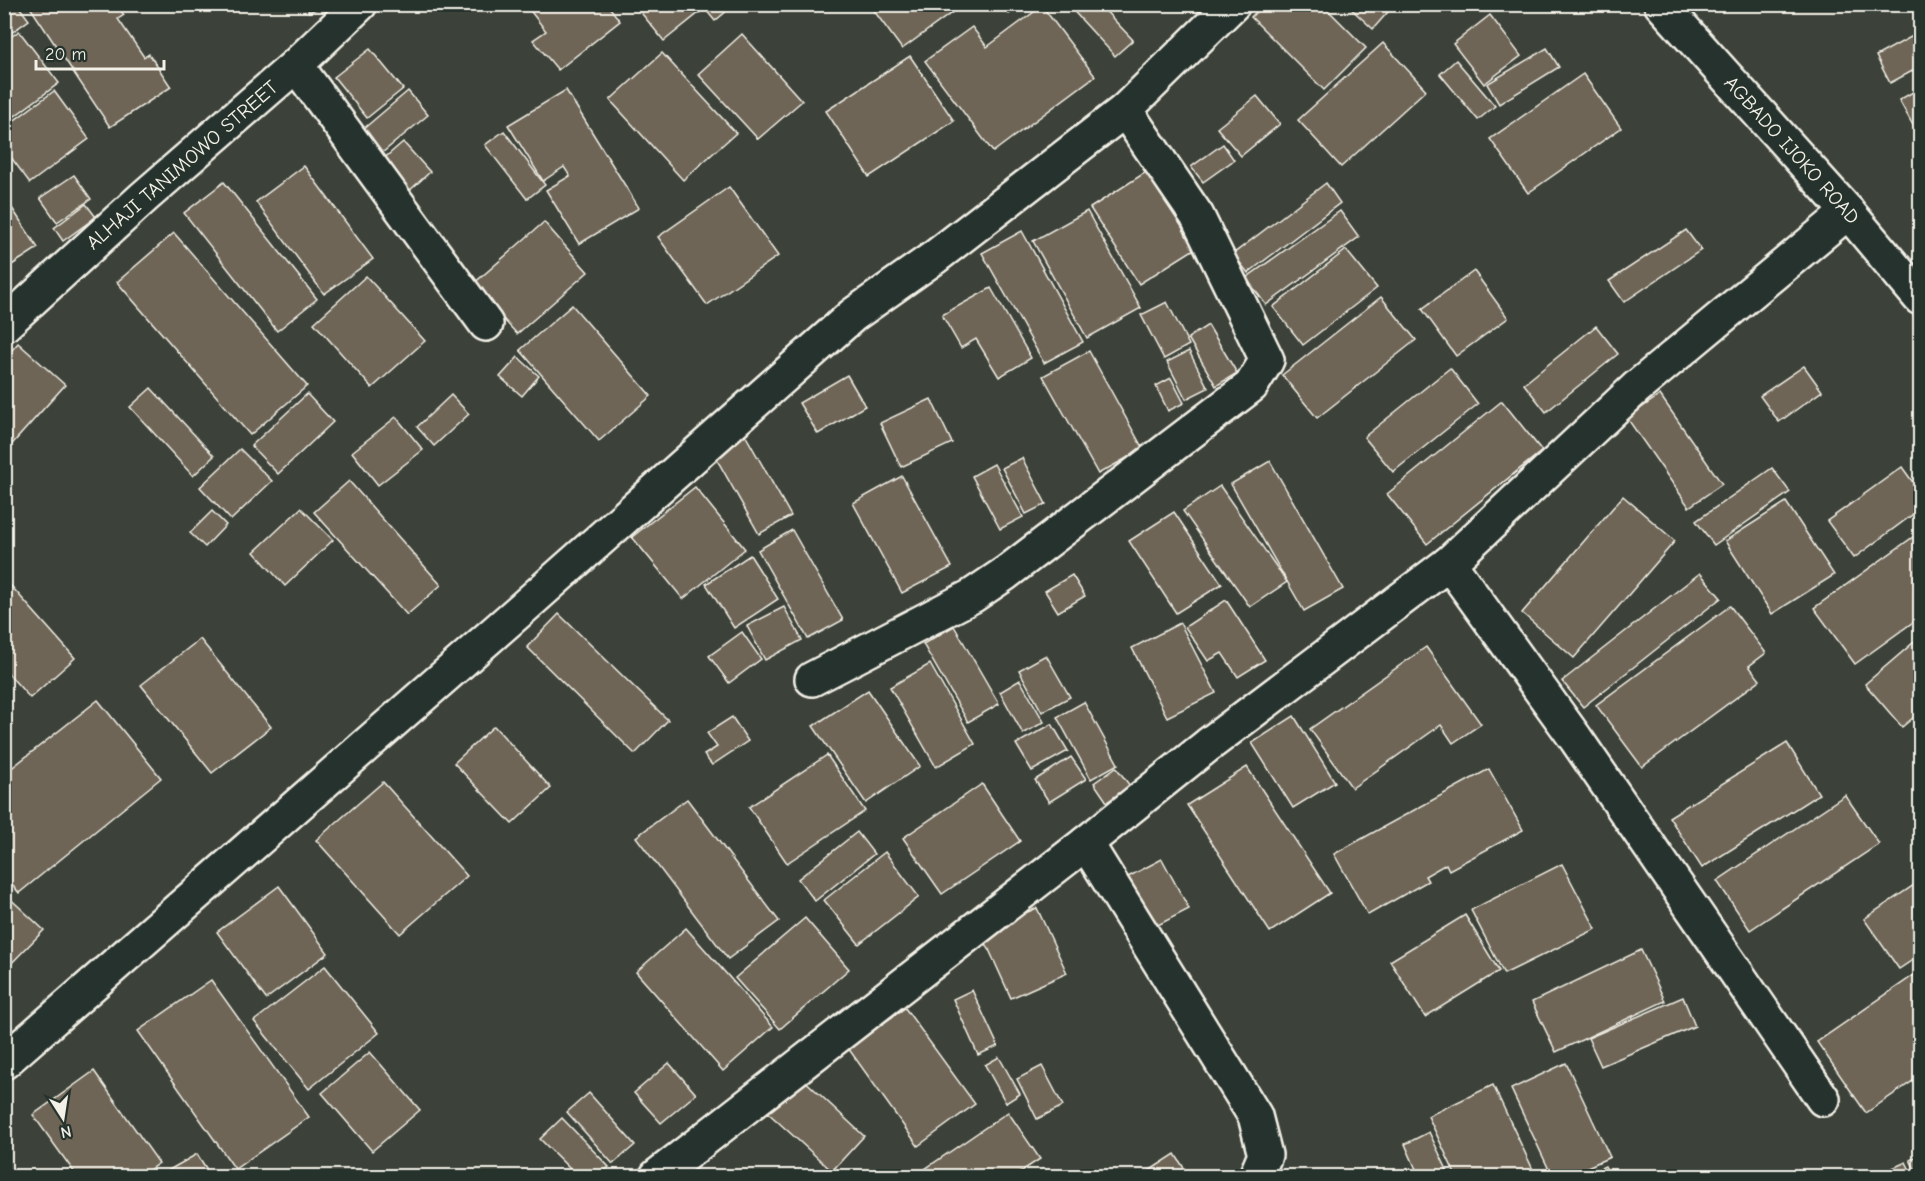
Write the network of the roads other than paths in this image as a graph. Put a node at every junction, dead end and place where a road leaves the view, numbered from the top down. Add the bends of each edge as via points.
1 (360, 4) edge
2 (1233, 4) edge
3 (1661, 4) edge
4 (296, 65) junction
5 (1125, 110) junction
6 (1848, 212) junction
7 (1920, 298) edge
8 (486, 324) dead end
9 (4, 325) edge
10 (1449, 563) junction
11 (812, 679) dead end
12 (1086, 843) junction
13 (4, 1062) edge
14 (1823, 1099) dead end
15 (657, 1176) edge
16 (1256, 1176) edge

1 - 4 street, ALHAJI TANIMOWO STREET
2 - 5 street
3 - 6 street, AGBADO IJOKO ROAD
4 - 8 street
4 - 9 street, ALHAJI TANIMOWO STREET
5 - 11 street via 1197,216 1267,360 1251,386 1006,573 972,596
5 - 13 street via 935,257 853,315
6 - 7 street, AGBADO IJOKO ROAD
6 - 10 street via 1636,388
10 - 12 street via 1208,745
10 - 14 street via 1583,749
12 - 15 street
12 - 16 street via 1255,1116 1265,1155

